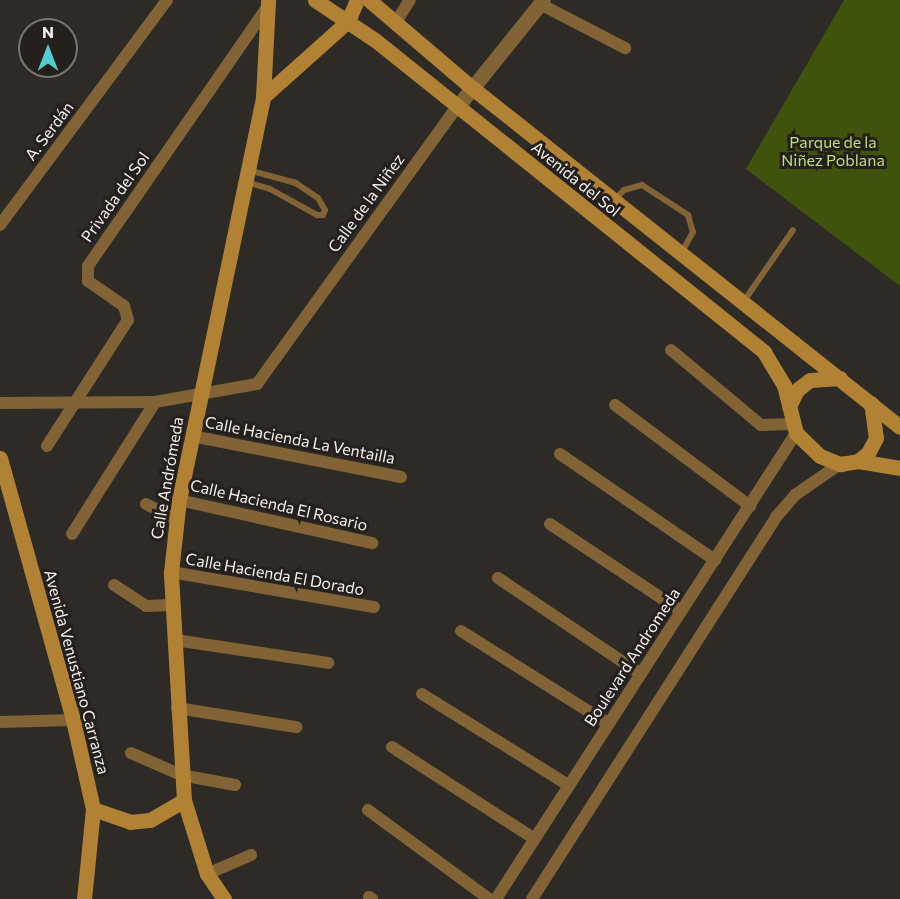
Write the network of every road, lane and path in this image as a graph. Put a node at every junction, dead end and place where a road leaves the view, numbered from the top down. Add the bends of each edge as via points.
1 (167, 0) edge
2 (315, 0) edge
3 (357, 0) edge
4 (369, 0) edge
5 (410, 0) edge
6 (542, 2) edge
7 (268, 3) edge
8 (348, 21) junction
9 (396, 22) junction
10 (625, 48) dead end
11 (471, 87) junction
12 (263, 97) junction
13 (457, 107) junction
14 (273, 174) junction
15 (247, 176) junction
16 (270, 189) junction
17 (615, 200) junction
18 (0, 225) edge
19 (793, 230) dead end
20 (682, 253) junction
21 (744, 301) junction
22 (671, 350) dead end
23 (840, 378) junction
24 (201, 397) junction
25 (76, 402) junction
26 (155, 402) junction
27 (0, 403) edge
28 (871, 403) junction
29 (615, 405) dead end
30 (789, 406) junction
31 (793, 428) junction
32 (900, 428) edge
33 (192, 436) junction
34 (47, 446) dead end
35 (560, 454) dead end
36 (0, 458) edge
37 (858, 461) junction
38 (840, 464) junction
39 (900, 468) edge
40 (401, 477) dead end
41 (179, 500) junction
42 (146, 504) dead end
43 (750, 506) junction
44 (176, 519) junction
45 (550, 524) dead end
46 (72, 534) dead end
47 (372, 543) dead end
48 (715, 560) junction
49 (171, 573) junction
50 (498, 578) dead end
51 (114, 585) dead end
52 (172, 605) junction
53 (374, 607) dead end
54 (681, 611) junction
55 (461, 631) dead end
56 (175, 640) junction
57 (328, 663) dead end
58 (641, 674) junction
59 (422, 694) dead end
60 (177, 708) junction
61 (73, 720) junction
62 (0, 722) edge
63 (607, 723) junction
64 (296, 727) dead end
65 (392, 747) dead end
66 (131, 753) dead end
67 (181, 775) junction
68 (235, 785) dead end
69 (568, 785) junction
70 (183, 800) junction
71 (93, 809) junction
72 (368, 810) dead end
73 (533, 838) junction
74 (251, 855) dead end
75 (207, 874) junction
76 (84, 899) edge
77 (224, 899) edge
78 (489, 899) edge
79 (496, 899) edge
80 (532, 899) edge

1 - 18 street, A. Serdán
2 - 8 main road, Avenida del Sol
3 - 8 main road
4 - 9 main road, Avenida del Sol
5 - 9 street
6 - 10 street
6 - 11 street, Calle de la Niñez
7 - 12 main road, Calle Andrómeda
7 - 25 street, Privada del Sol via 88,266 88,281 124,306 128,320
8 - 12 main road
8 - 13 main road, Avenida del Sol
9 - 11 main road, Avenida del Sol
11 - 13 street, Calle de la Niñez
11 - 17 main road, Avenida del Sol
12 - 15 main road, Calle Andrómeda
13 - 24 street, Calle de la Niñez via 264,376 246,388
13 - 30 main road, Avenida del Sol via 764,352 778,369
14 - 15 lane
14 - 16 lane
14 - 16 lane via 318,198 325,210 323,215
15 - 16 lane
15 - 24 main road, Calle Andrómeda
17 - 20 main road, Avenida del Sol
17 - 20 lane via 624,190 642,185 688,215 693,232
19 - 21 lane
20 - 21 main road, Avenida del Sol
21 - 23 main road, Avenida del Sol
22 - 31 street via 761,425
23 - 28 main road
23 - 30 main road via 810,380 797,390
24 - 26 street, Calle de la Niñez
24 - 33 main road, Calle Andrómeda
25 - 26 street, Calle de la Niñez
25 - 27 street, Calle de la Niñez
25 - 34 street
26 - 46 street
28 - 32 main road
28 - 37 main road via 876,438
29 - 43 street
30 - 31 main road
31 - 38 main road via 820,456
31 - 43 street, Boulevard Andromeda
33 - 40 street, Calle Hacienda La Ventailla
33 - 41 main road, Calle Andrómeda
35 - 48 street
36 - 61 main road, Avenida Venustiano Carranza
37 - 38 main road
37 - 39 main road
38 - 80 street via 795,495 776,517
41 - 44 main road, Calle Andrómeda
41 - 47 street, Calle Hacienda El Rosario
42 - 44 street
43 - 48 street, Boulevard Andromeda
44 - 49 main road, Calle Andrómeda
45 - 54 street
48 - 54 street, Boulevard Andromeda
49 - 52 main road, Calle Andrómeda
49 - 53 street, Calle Hacienda El Dorado
50 - 58 street
51 - 52 street via 146,606
52 - 56 main road, Calle Andrómeda
54 - 58 street, Boulevard Andromeda
55 - 63 street
56 - 57 street
56 - 60 main road, Calle Andrómeda
58 - 63 street, Boulevard Andromeda
59 - 69 street
60 - 64 street
60 - 67 main road, Calle Andrómeda
61 - 62 street
61 - 71 main road, Avenida Venustiano Carranza
63 - 69 street, Boulevard Andromeda
65 - 73 street
66 - 67 street
67 - 68 street
67 - 70 main road, Calle Andrómeda
69 - 73 street, Boulevard Andromeda
70 - 71 main road via 168,813 140,821 110,818
70 - 75 main road, Calle Andrómeda
71 - 76 main road, Avenida Venustiano Carranza
72 - 78 street
73 - 79 street, Boulevard Andromeda
74 - 75 street
75 - 77 main road, Calle Andrómeda

